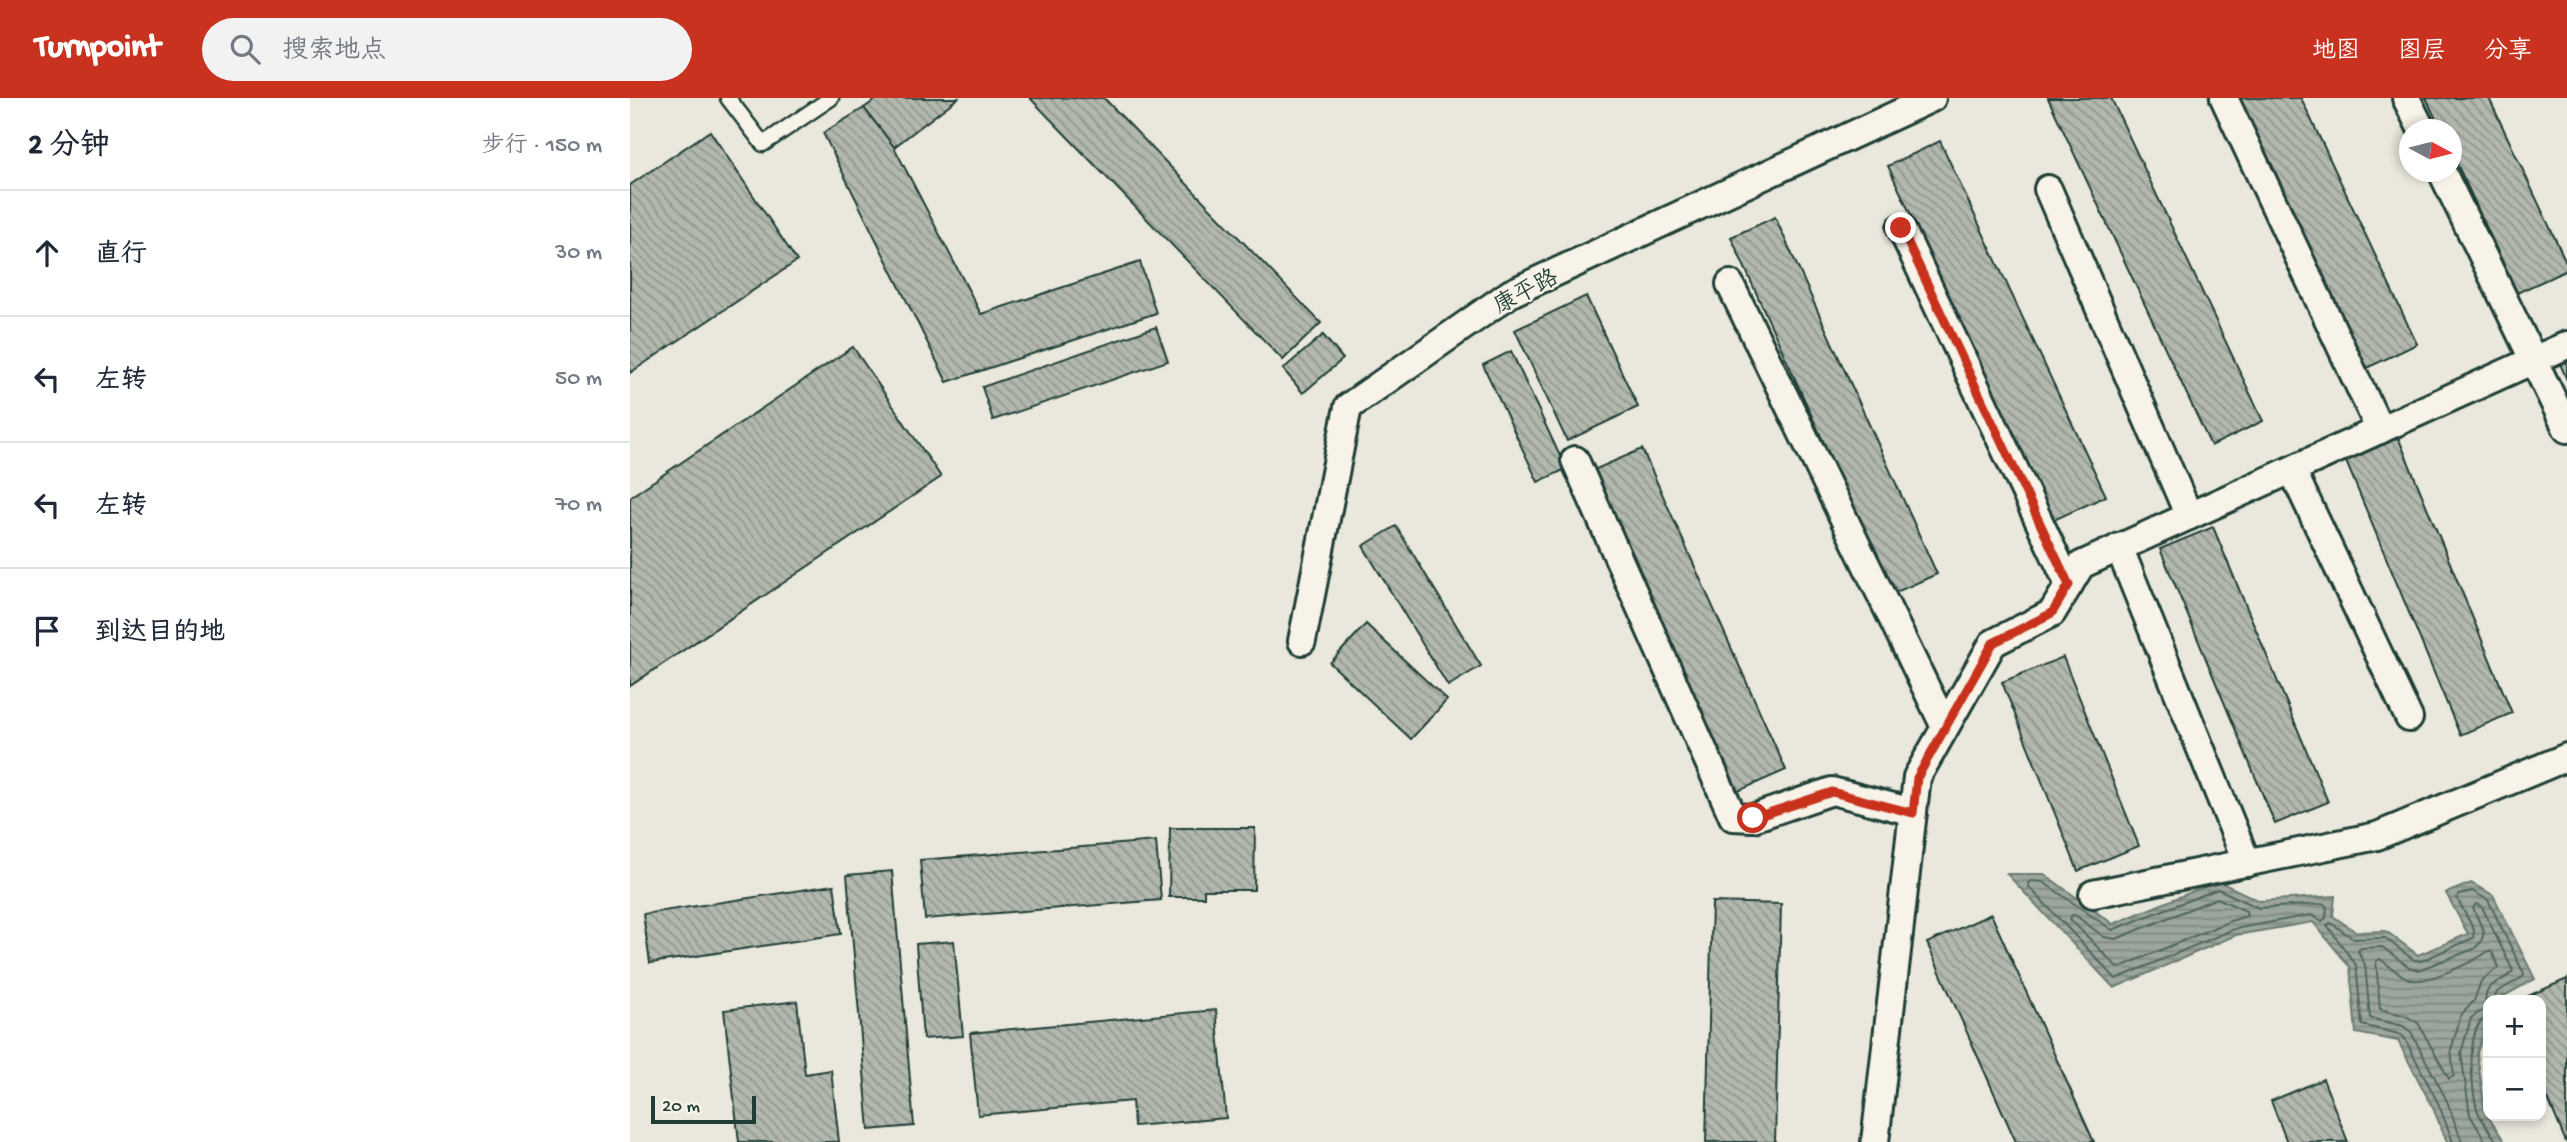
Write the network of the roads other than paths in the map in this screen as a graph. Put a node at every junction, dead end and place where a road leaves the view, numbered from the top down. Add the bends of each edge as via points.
1 (729, 98) edge
2 (831, 98) edge
3 (1932, 98) edge
4 (2224, 98) edge
5 (2406, 98) edge
6 (2416, 119) edge
7 (2447, 182) edge
8 (2048, 189) dead end
9 (1901, 228) dead end
10 (1730, 284) dead end
11 (2567, 345) edge
12 (2534, 360) junction
13 (2567, 429) edge
14 (2380, 430) junction
15 (1575, 460) dead end
16 (2292, 470) junction
17 (2189, 516) junction
18 (2119, 547) junction
19 (2069, 585) junction
20 (1303, 641) dead end
21 (2409, 718) dead end
22 (1945, 727) junction
23 (2567, 757) edge
24 (1913, 813) junction
25 (2247, 863) junction
26 (2093, 894) dead end
27 (1875, 1142) edge

1 - 2 lane via 763,144
3 - 20 street, 康平路 via 1511,293 1348,407
4 - 14 street
5 - 6 street
7 - 12 street
8 - 17 street
9 - 19 street
10 - 22 street
11 - 12 street
12 - 13 street
12 - 14 street
14 - 16 street
15 - 24 street via 1733,817 1753,818 1832,792
16 - 17 street
16 - 21 street
17 - 18 street
18 - 19 street via 2081,565
18 - 25 street
19 - 22 street via 2052,613 1993,643
22 - 24 street via 1917,778
23 - 25 street via 2377,836
24 - 27 street
25 - 26 street

